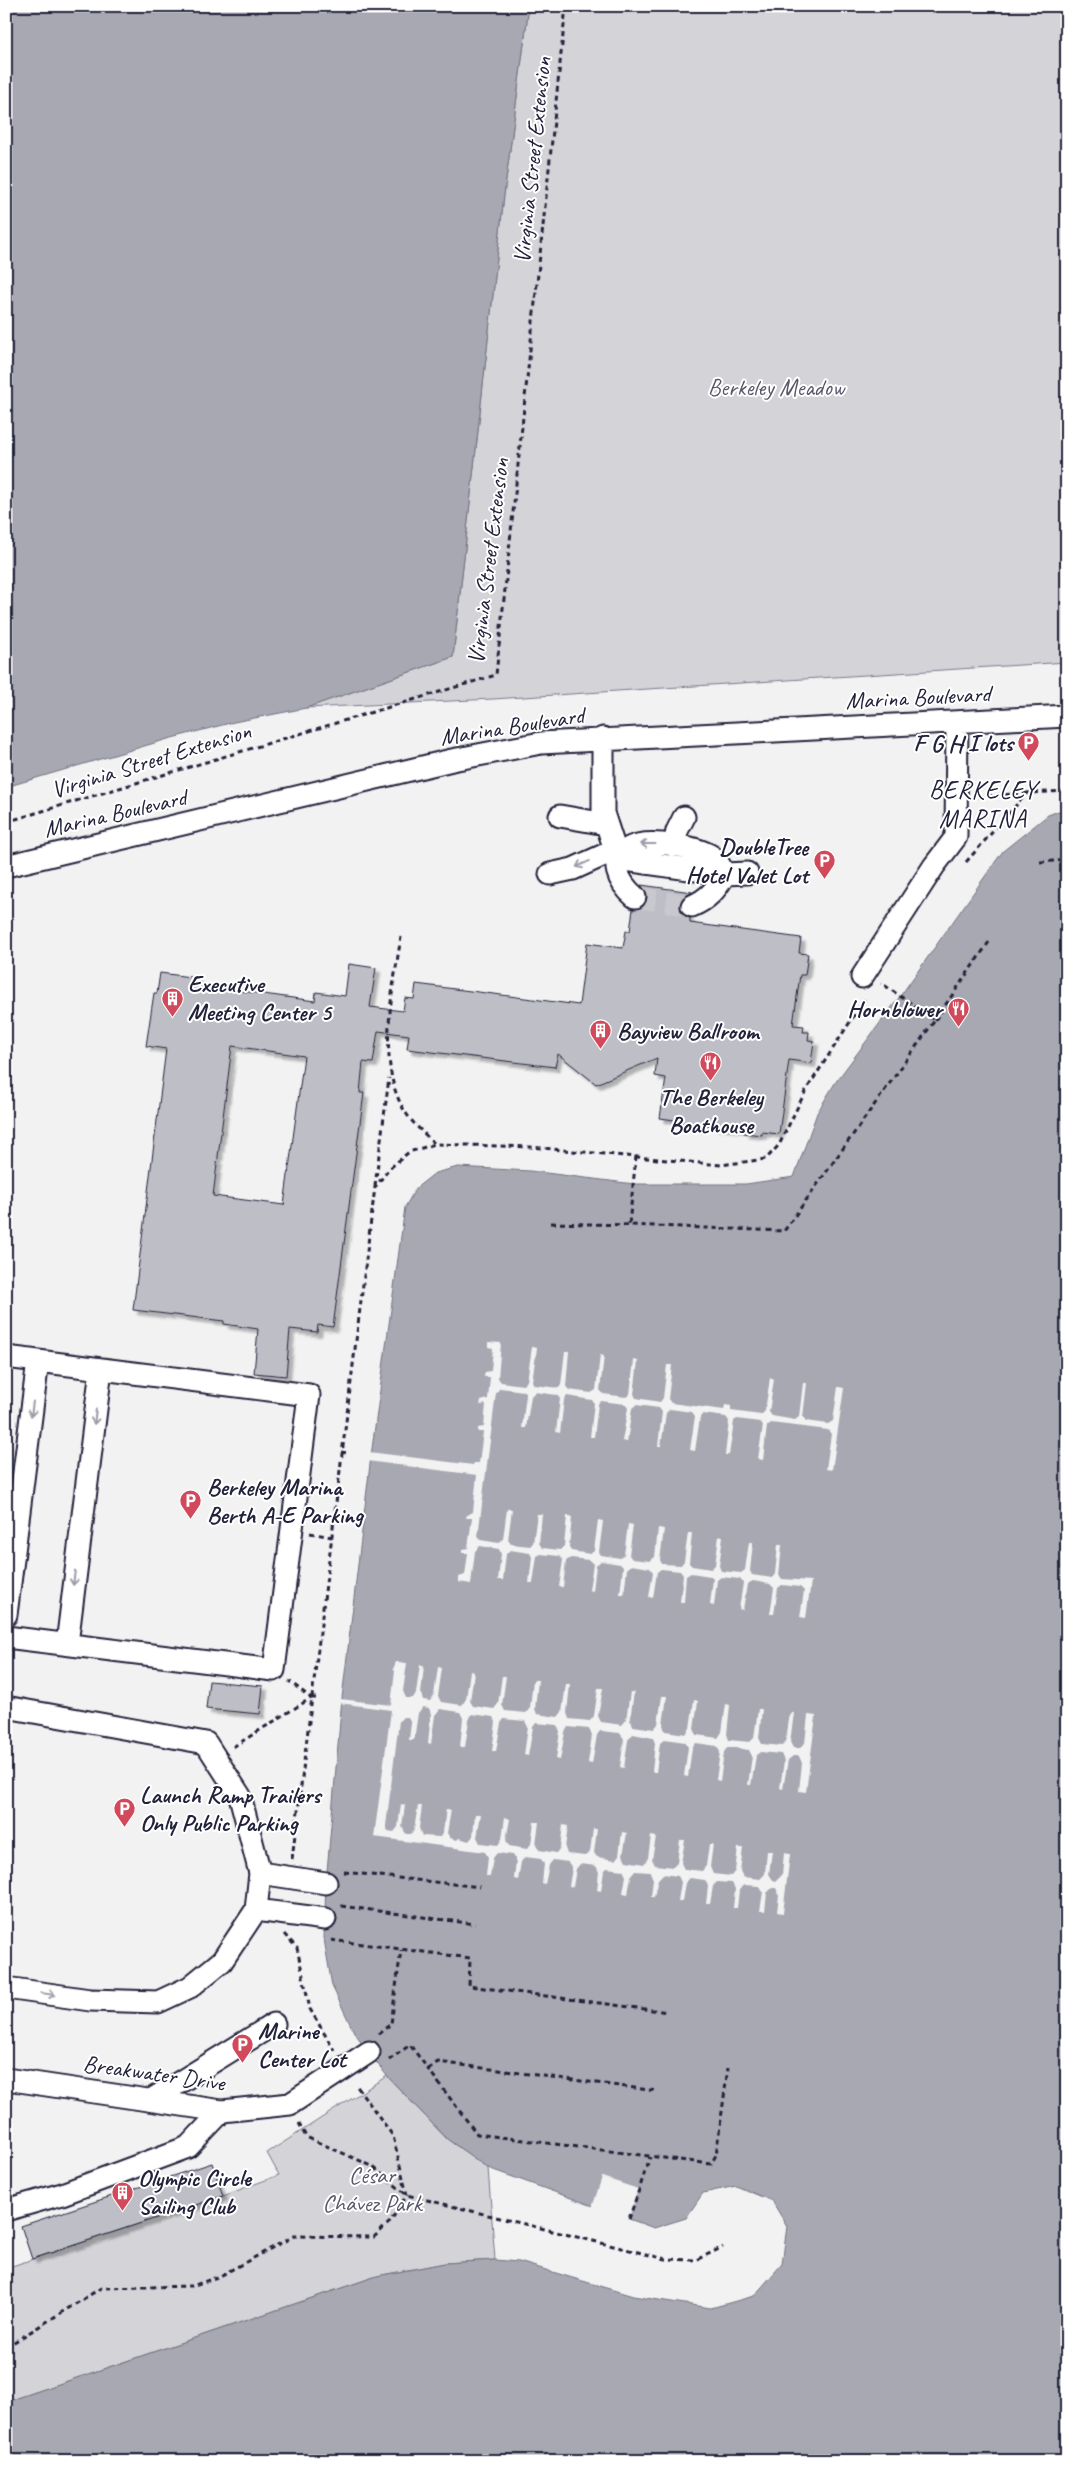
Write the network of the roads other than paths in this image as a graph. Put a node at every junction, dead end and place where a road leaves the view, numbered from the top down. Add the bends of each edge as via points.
1 (1067, 716) edge
2 (957, 722) junction
3 (603, 738) junction
4 (560, 816) dead end
5 (684, 817) dead end
6 (606, 824) junction
7 (674, 846) junction
8 (616, 855) junction
9 (6, 866) edge
10 (746, 873) dead end
11 (550, 874) dead end
12 (724, 874) junction
13 (635, 897) tunnel mouth
14 (692, 906) tunnel mouth
15 (870, 982) road end
16 (6, 1357) edge
17 (38, 1361) junction
18 (101, 1369) junction
19 (6, 1615) edge
20 (6, 1636) edge
21 (68, 1644) junction
22 (6, 1707) edge
23 (260, 1873) junction
24 (331, 1877) road end
25 (256, 1910) junction
26 (328, 1921) road end
27 (6, 1988) edge
28 (274, 2024) dead end
29 (370, 2046) road end
30 (6, 2079) edge
31 (151, 2100) junction
32 (222, 2111) junction
33 (6, 2210) edge

1 - 2 street, Marina Boulevard
2 - 3 street, Marina Boulevard
2 - 15 street via 952,784 956,837 926,866 884,934
3 - 6 street via 603,813
3 - 9 street, Marina Boulevard via 541,743 452,760
4 - 6 street
5 - 7 street
6 - 8 street
7 -> 8 street via 643,844
7 - 12 street via 696,849 715,858
8 -> 11 street
8 - 12 street
8 - 13 street via 620,880
10 - 12 street
12 - 14 street via 717,889 704,901
16 - 17 street
17 - 18 street
17 -> 19 street
18 -> 21 street
18 - 21 street via 309,1395 274,1670
20 - 21 street
22 - 23 street via 206,1743 240,1796
23 - 24 street
23 - 25 street
25 - 26 street
27 -> 25 street via 90,2000 158,2002 190,1987 222,1961
28 - 31 street
29 - 32 street, Breakwater Drive via 344,2068 290,2104
30 - 31 street, Breakwater Drive
31 - 32 street, Breakwater Drive
32 - 33 street via 188,2147 62,2194

